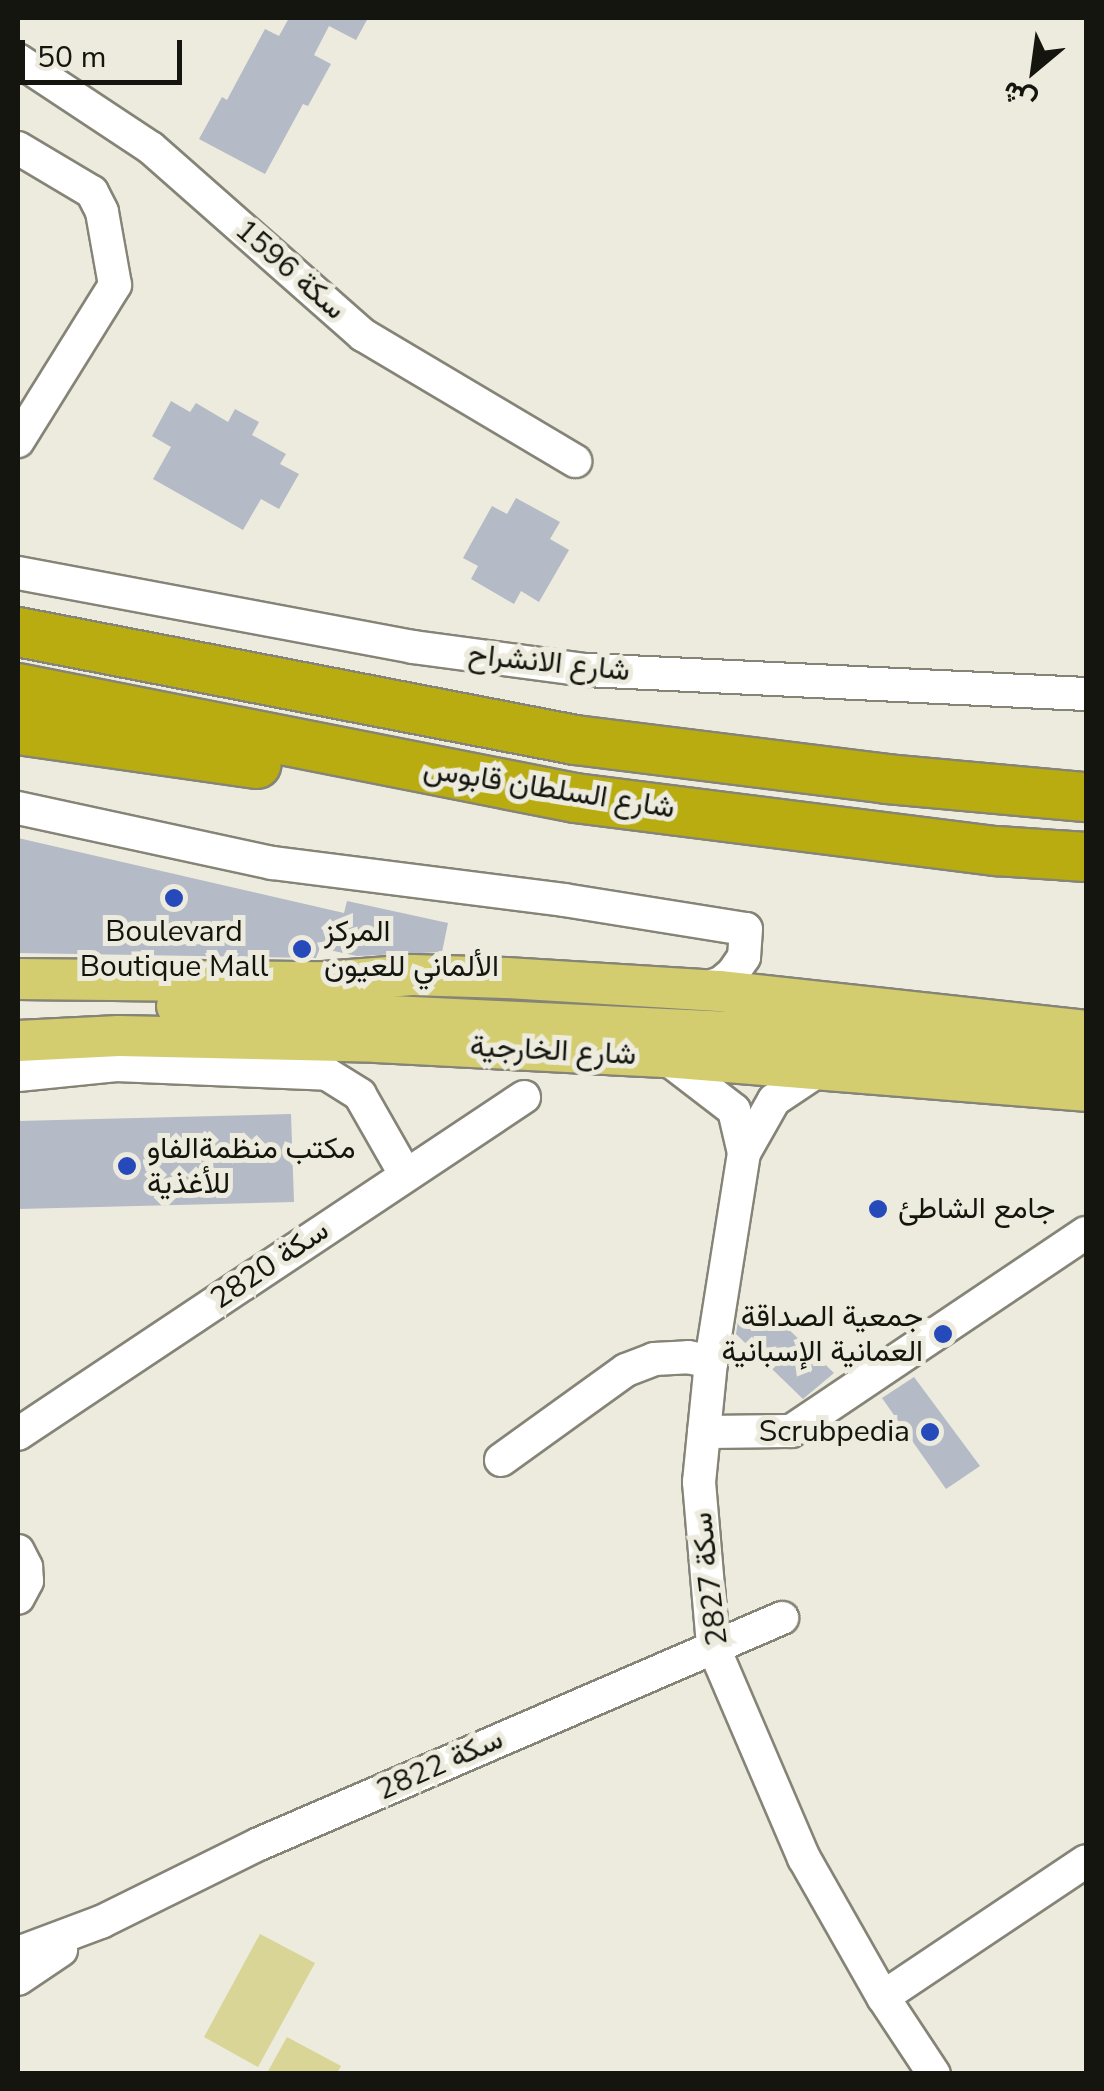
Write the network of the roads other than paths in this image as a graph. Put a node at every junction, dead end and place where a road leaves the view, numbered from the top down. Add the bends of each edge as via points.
1 (18, 60) edge
2 (18, 148) edge
3 (18, 441) edge
4 (575, 461) dead end
5 (18, 573) edge
6 (18, 632) edge
7 (18, 688) edge
8 (1086, 694) edge
9 (18, 730) edge
10 (1086, 797) edge
11 (575, 798) junction
12 (18, 808) edge
13 (1086, 858) edge
14 (18, 979) edge
15 (590, 984) junction
16 (700, 990) junction
17 (18, 1006) edge
18 (381, 1012) junction
19 (1086, 1032) edge
20 (18, 1040) edge
21 (1086, 1056) edge
22 (664, 1057) junction
23 (819, 1070) junction
24 (18, 1074) edge
25 (1086, 1092) edge
26 (524, 1097) dead end
27 (744, 1153) junction
28 (405, 1174) junction
29 (1086, 1232) edge
30 (711, 1362) junction
31 (704, 1432) junction
32 (18, 1434) edge
33 (501, 1460) dead end
34 (18, 1551) edge
35 (18, 1598) edge
36 (782, 1618) dead end
37 (713, 1646) junction
38 (1086, 1862) edge
39 (101, 1922) junction
40 (22, 1949) edge
41 (18, 1979) edge
42 (883, 1997) junction
43 (934, 2074) edge

1 - 4 street, سكة 1596 via 151,148 363,335
2 - 3 street via 92,192 116,285
5 - 8 street, شارع الانشراح via 413,647 586,670
6 - 10 highway, شارع السلطان قابوس via 575,740
7 - 11 highway, شارع السلطان قابوس
9 - 11 highway via 170,755
11 - 13 highway, شارع السلطان قابوس
12 - 16 street via 272,864 746,929 744,957 733,973
14 - 15 main road via 340,982 412,976
15 - 16 main road
15 - 18 main road via 520,998 410,1002
16 - 19 main road
17 - 18 main road, شارع الخارجية
18 - 21 main road, شارع الخارجية
20 - 22 main road, شارع الخارجية via 376,1042
22 - 23 main road, شارع الخارجية
22 - 27 street, سكة 2827 via 734,1110
23 - 25 main road, شارع الخارجية
23 - 27 street, سكة 2827 via 774,1100
24 - 28 street via 116,1065 326,1074 360,1095
26 - 28 street, سكة 2820
27 - 30 street, سكة 2827
28 - 32 street, سكة 2820
29 - 31 street via 791,1431
30 - 31 street, سكة 2827
30 - 33 street via 654,1360 626,1370
31 - 37 street, سكة 2827 via 699,1482
34 - 35 street via 27,1581
36 - 37 street, سكة 2822
37 - 39 street, سكة 2822 via 260,1844
37 - 42 street, سكة 2827 via 804,1858
38 - 42 street
39 - 40 street, سكة 2822
39 - 41 street, سكة 2822
42 - 43 street, سكة 2827

